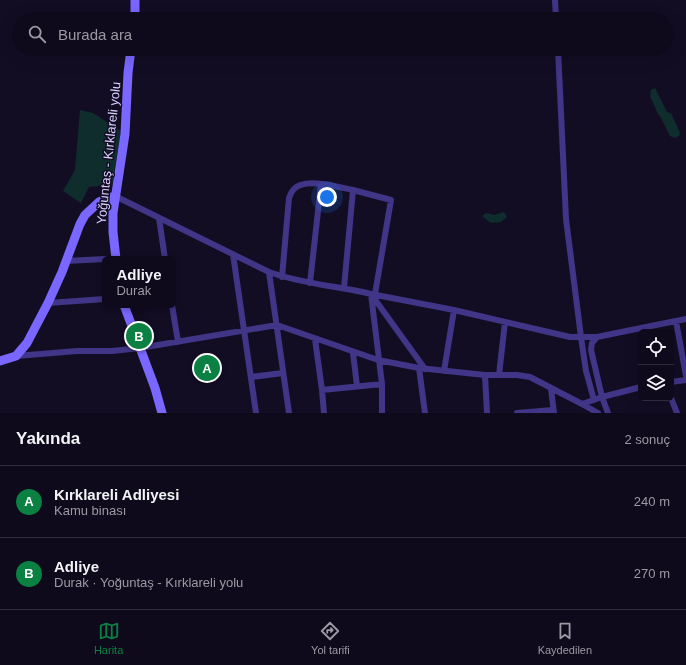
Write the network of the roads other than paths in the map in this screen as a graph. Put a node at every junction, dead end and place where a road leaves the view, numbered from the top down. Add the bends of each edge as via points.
1 (135, 0) edge
2 (555, 0) edge
3 (135, 12) edge
4 (556, 12) edge
5 (130, 56) edge
6 (558, 56) edge
7 (321, 184) junction
8 (353, 190) junction
9 (115, 196) junction
10 (159, 218) junction
11 (233, 254) junction
12 (116, 256) edge
13 (165, 256) edge
14 (102, 259) edge
15 (66, 261) junction
16 (269, 272) junction
17 (282, 277) junction
18 (310, 283) junction
19 (344, 288) junction
20 (373, 294) junction
21 (102, 299) edge
22 (48, 303) junction
23 (125, 308) edge
24 (172, 308) edge
25 (454, 310) junction
26 (686, 319) edge
27 (676, 321) junction
28 (505, 322) junction
29 (277, 325) junction
30 (645, 329) edge
31 (244, 331) junction
32 (638, 331) edge
33 (581, 337) junction
34 (597, 338) junction
35 (315, 339) junction
36 (178, 342) junction
37 (140, 348) junction
38 (353, 353) junction
39 (16, 356) junction
40 (378, 360) junction
41 (0, 361) edge
42 (422, 369) junction
43 (444, 371) junction
44 (283, 373) junction
45 (485, 375) junction
46 (499, 375) junction
47 (686, 376) edge
48 (251, 377) junction
49 (686, 380) edge
50 (674, 382) edge
51 (382, 384) junction
52 (357, 386) junction
53 (638, 388) edge
54 (550, 389) junction
55 (322, 390) junction
56 (602, 396) junction
57 (594, 400) junction
58 (672, 401) edge
59 (582, 404) junction
60 (554, 411) edge
61 (162, 413) edge
62 (256, 413) edge
63 (289, 413) edge
64 (324, 413) edge
65 (382, 413) edge
66 (425, 413) edge
67 (487, 413) edge
68 (517, 413) edge
69 (598, 413) edge
70 (608, 413) edge
71 (677, 413) edge

1 - 3 street
2 - 4 street
5 - 9 street, Yoğuntaş - Kırklareli yolu via 125,134
6 - 33 street via 566,219
7 - 8 street
7 - 17 street via 305,183 294,189 288,198
7 - 18 street
8 - 19 street
8 - 20 street via 391,200
9 - 10 street
9 - 12 street, Yoğuntaş - Kırklareli yolu via 113,232
9 - 15 street via 99,202 85,215
10 - 11 street
10 - 13 street
11 - 16 street
11 - 31 street
14 - 15 street
15 - 22 street
16 - 17 street
16 - 29 street
17 - 18 street
18 - 19 street
19 - 20 street
20 - 25 street
20 - 40 street
20 - 42 street
21 - 22 street
22 - 39 street via 27,343
23 - 37 street
24 - 36 street
25 - 28 street
25 - 43 street
26 - 27 street
27 - 30 street
27 - 47 street
28 - 33 street via 570,337
28 - 46 street
29 - 31 street
29 - 35 street
29 - 44 street
31 - 36 street
31 - 48 street
32 - 34 street
33 - 34 street
33 - 57 street
34 - 56 street via 592,343 591,350
35 - 38 street
35 - 55 street
36 - 37 street
37 - 39 street
37 - 61 street
38 - 40 street
38 - 52 street
39 - 41 street
40 - 42 street
40 - 51 street
42 - 43 street
42 - 66 street
43 - 45 street
44 - 48 street
44 - 63 street
45 - 46 street
45 - 67 street
46 - 54 street via 530,377
48 - 62 street
49 - 50 street
51 - 52 street
51 - 65 street
52 - 55 street
53 - 56 street
54 - 59 street
54 - 60 street
55 - 64 street
56 - 57 street
56 - 70 street
57 - 59 street
58 - 71 street
59 - 69 street
60 - 68 street

